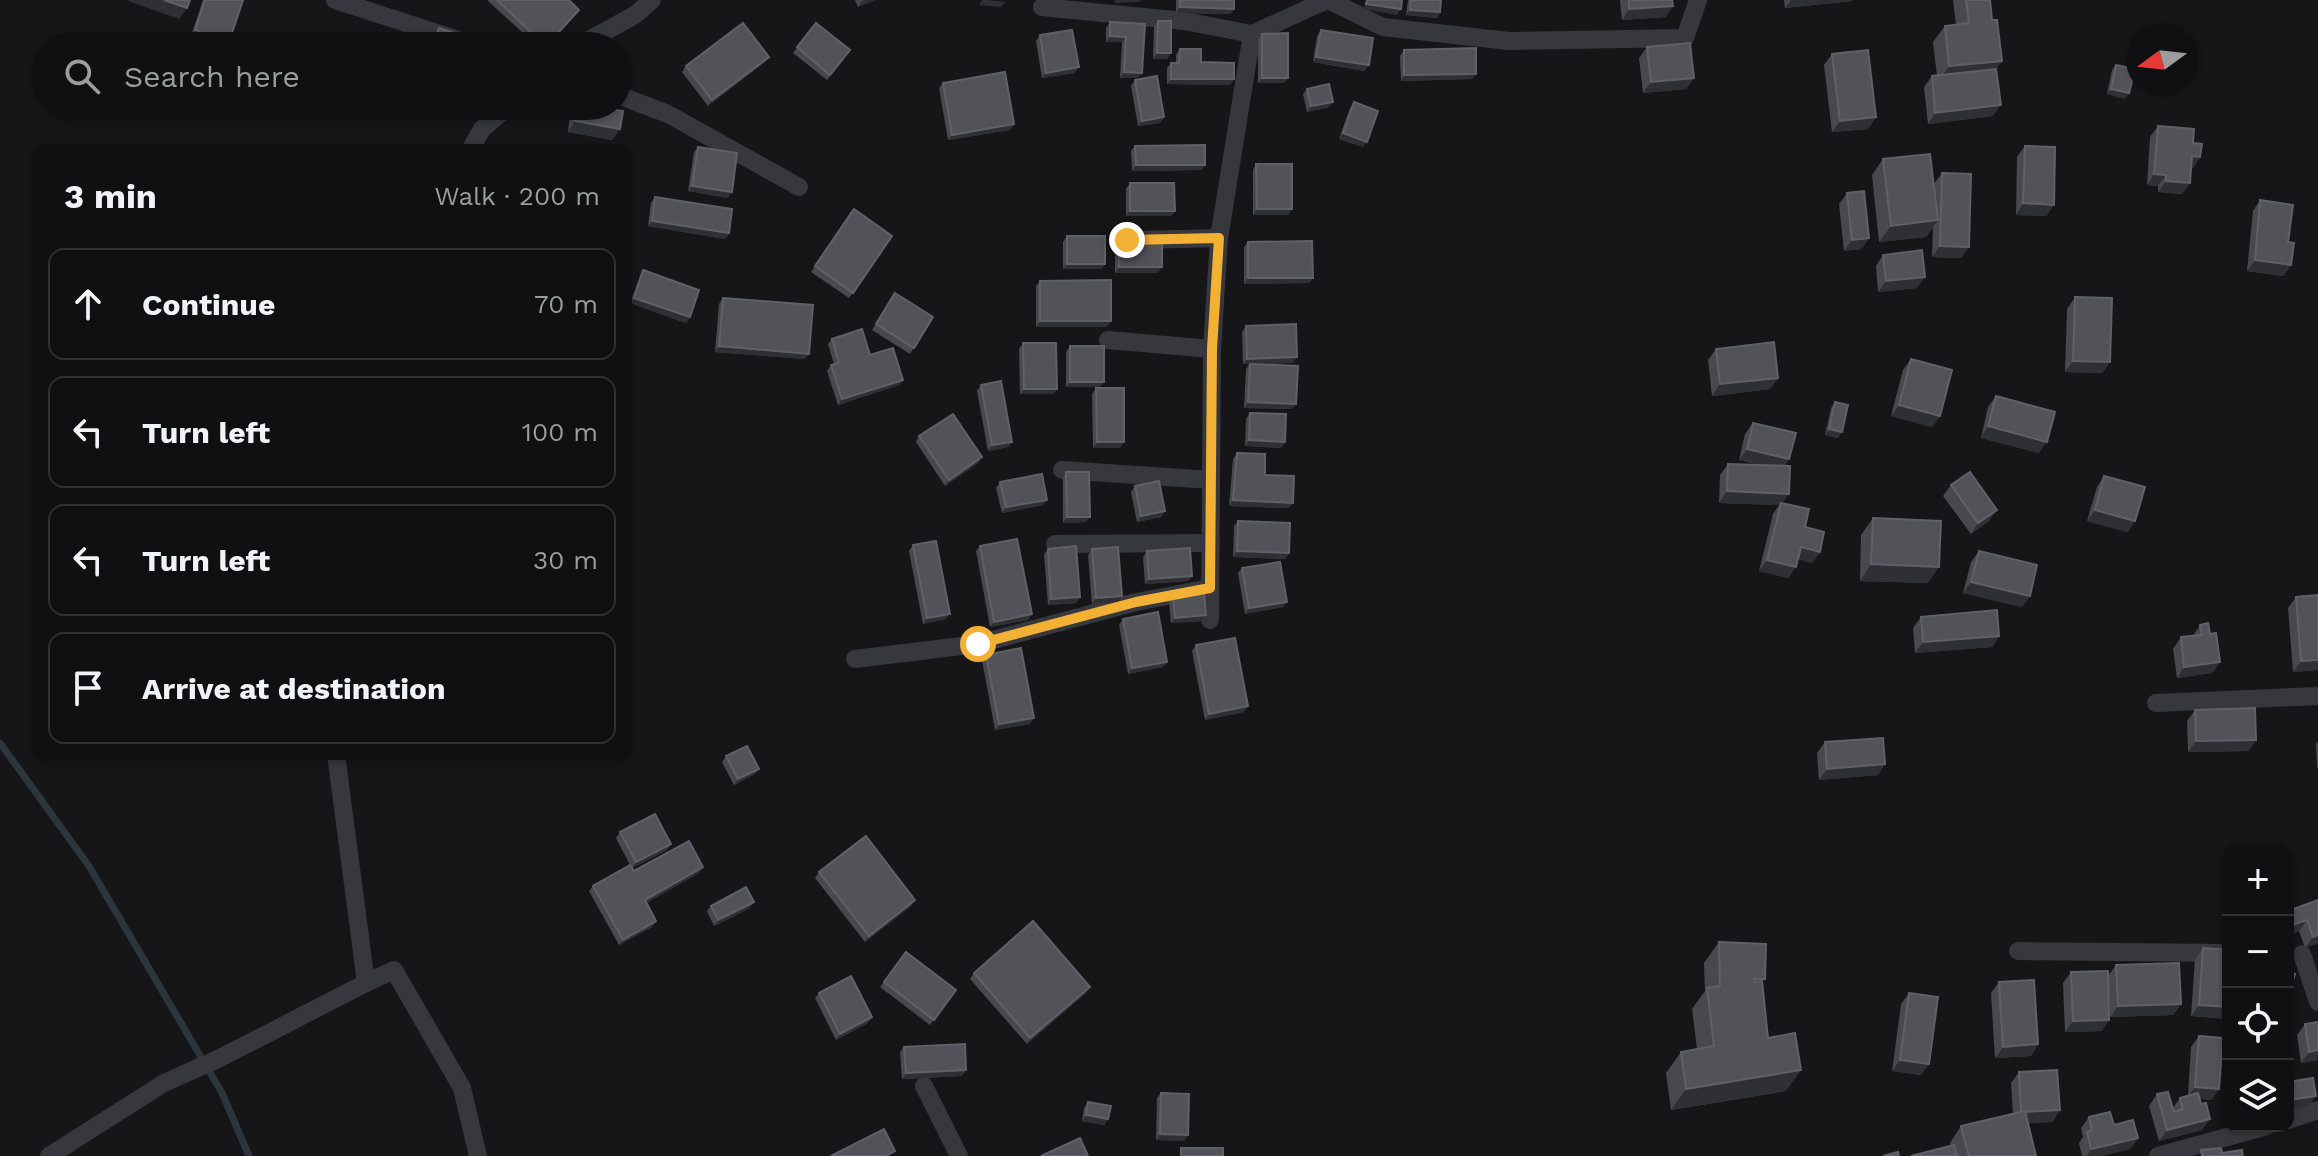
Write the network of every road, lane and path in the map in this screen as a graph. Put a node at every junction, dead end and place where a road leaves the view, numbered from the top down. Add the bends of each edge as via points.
1 (335, 0) edge
2 (652, 0) edge
3 (1328, 0) edge
4 (1698, 0) edge
5 (1042, 7) dead end
6 (434, 32) edge
7 (604, 32) edge
8 (1252, 34) junction
9 (632, 100) edge
10 (493, 120) edge
11 (473, 144) edge
12 (799, 187) dead end
13 (1219, 238) junction
14 (1127, 240) edge
15 (1108, 340) dead end
16 (1212, 349) junction
17 (1062, 470) dead end
18 (1211, 480) junction
19 (1211, 543) junction
20 (1055, 544) dead end
21 (1210, 588) junction
22 (1210, 620) dead end
23 (855, 659) dead end
24 (2318, 696) edge
25 (2156, 703) dead end
26 (337, 760) edge
27 (2018, 951) dead end
28 (2222, 953) edge
29 (2303, 954) edge
30 (366, 983) junction
31 (2318, 1002) edge
32 (924, 1086) dead end
33 (2318, 1110) edge
34 (2294, 1118) edge
35 (2245, 1132) edge
36 (49, 1156) edge
37 (478, 1156) edge
38 (959, 1156) edge
39 (2158, 1156) edge

1 - 6 street
2 - 7 street
3 - 4 street via 1383,27 1509,41 1685,38
3 - 8 street
5 - 8 street via 1184,21
8 - 13 street
9 - 12 street via 668,114
10 - 11 street
13 - 14 street
13 - 16 street
15 - 16 street
16 - 18 street
17 - 18 street
18 - 19 street
19 - 20 street
19 - 21 street
21 - 22 street
21 - 23 street via 978,644
24 - 25 street
26 - 30 street
27 - 28 street
29 - 31 street
30 - 36 street via 164,1083
30 - 37 street via 394,970 462,1088
32 - 38 street
33 - 34 street
35 - 39 street

